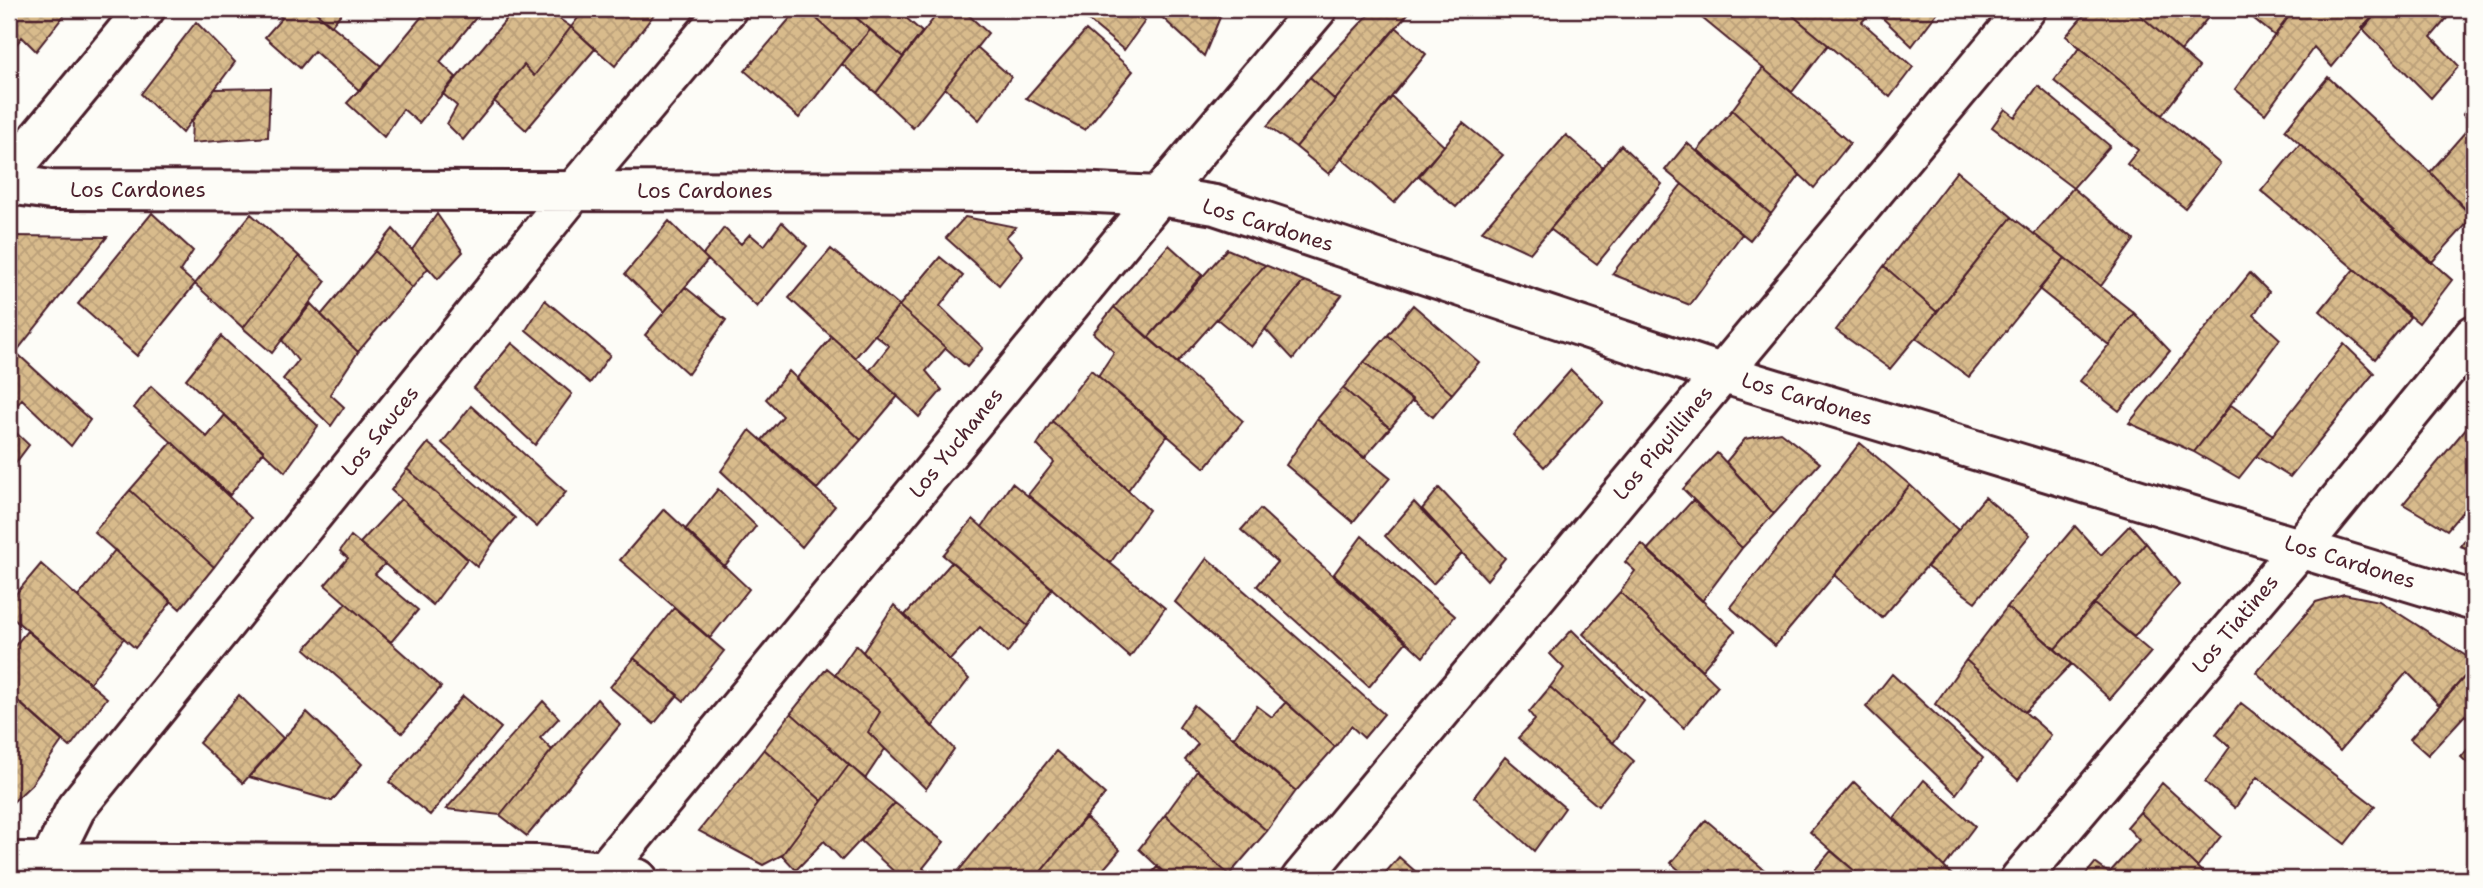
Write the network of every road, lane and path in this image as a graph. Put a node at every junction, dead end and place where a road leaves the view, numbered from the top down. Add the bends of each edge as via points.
1 (145, 9) edge
2 (727, 9) edge
3 (1317, 9) edge
4 (2026, 9) edge
5 (9, 174) edge
6 (9, 184) edge
7 (575, 190) junction
8 (1159, 196) junction
9 (2474, 335) edge
10 (1721, 373) junction
11 (2301, 547) junction
12 (2474, 601) edge
13 (9, 862) edge
14 (49, 863) junction
15 (614, 876) edge
16 (1301, 879) edge
17 (2020, 879) edge

1 - 5 street
2 - 7 street, Los Sauces
3 - 8 street, Los Yuchanes
4 - 10 street, Los Piquillines
6 - 7 street, Los Cardones via 51,190
7 - 8 street, Los Cardones
7 - 14 street, Los Sauces via 76,808
8 - 10 street, Los Cardones via 1215,205
8 - 15 street, Los Yuchanes
9 - 11 street, Los Tiatines
10 - 11 street, Los Cardones
10 - 16 street, Los Piquillines
11 - 12 street, Los Cardones
11 - 17 street, Los Tiatines
13 - 14 street
14 - 15 street via 537,865

